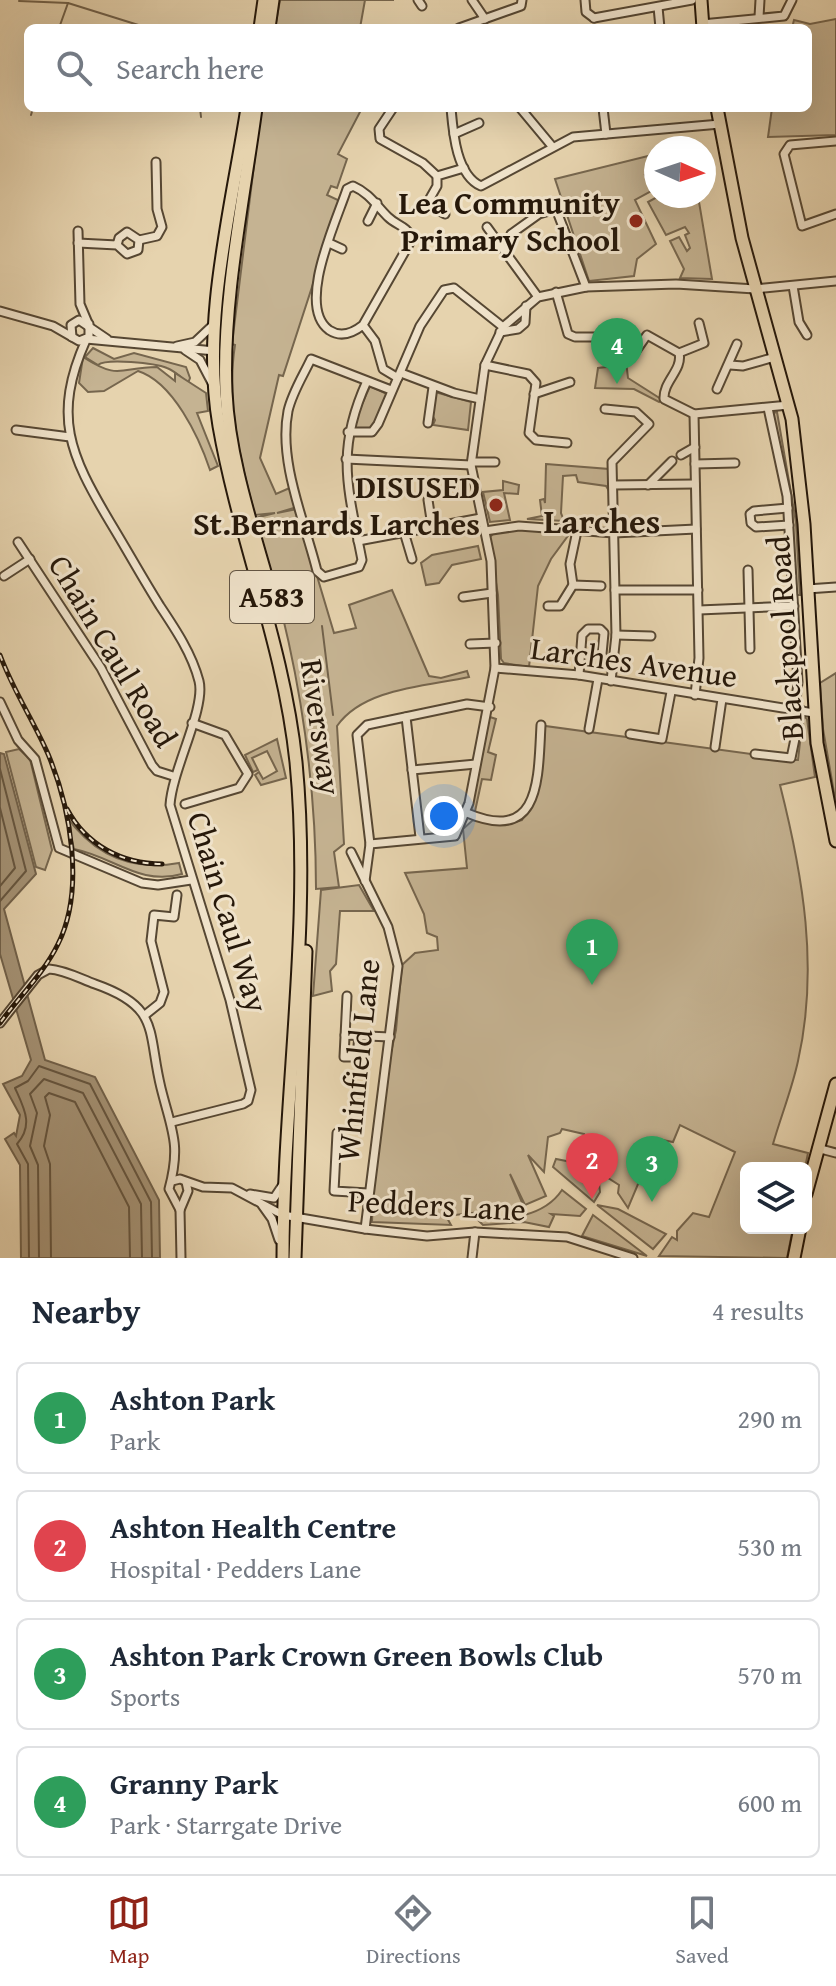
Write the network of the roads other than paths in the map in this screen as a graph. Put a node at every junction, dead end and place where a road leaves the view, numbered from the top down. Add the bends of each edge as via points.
1 (264, 0) edge
2 (273, 0) edge
3 (472, 0) edge
4 (522, 0) edge
5 (585, 0) edge
6 (634, 0) edge
7 (692, 0) edge
8 (701, 0) edge
9 (760, 0) edge
10 (792, 0) edge
11 (658, 7) junction
12 (636, 11) junction
13 (759, 17) junction
14 (594, 18) junction
15 (485, 19) junction
16 (261, 24) edge
17 (270, 24) edge
18 (471, 24) edge
19 (595, 24) edge
20 (660, 24) edge
21 (702, 24) edge
22 (715, 24) edge
23 (246, 112) edge
24 (255, 112) edge
25 (390, 112) edge
26 (451, 112) edge
27 (524, 112) edge
28 (603, 112) edge
29 (718, 112) edge
30 (479, 123) dead end
31 (720, 124) junction
32 (454, 134) junction
33 (606, 134) junction
34 (836, 141) edge
35 (551, 145) junction
36 (156, 162) dead end
37 (464, 168) junction
38 (437, 176) junction
39 (377, 203) junction
40 (445, 214) dead end
41 (836, 214) edge
42 (368, 221) dead end
43 (487, 227) dead end
44 (78, 231) dead end
45 (511, 234) dead end
46 (139, 240) junction
47 (78, 243) junction
48 (329, 243) junction
49 (117, 245) junction
50 (342, 249) dead end
51 (382, 272) dead end
52 (391, 277) junction
53 (836, 281) edge
54 (793, 286) junction
55 (586, 287) junction
56 (752, 289) junction
57 (556, 292) junction
58 (538, 297) junction
59 (80, 304) junction
60 (526, 306) junction
61 (0, 311) edge
62 (218, 312) junction
63 (73, 322) junction
64 (699, 323) dead end
65 (88, 324) junction
66 (363, 325) junction
67 (53, 326) junction
68 (501, 330) junction
69 (807, 335) dead end
70 (609, 337) dead end
71 (72, 338) junction
72 (86, 339) junction
73 (107, 339) junction
74 (737, 344) dead end
75 (171, 348) junction
76 (184, 349) junction
77 (219, 351) junction
78 (679, 353) junction
79 (624, 354) dead end
80 (771, 358) junction
81 (77, 359) junction
82 (485, 365) junction
83 (730, 365) junction
84 (400, 376) junction
85 (367, 381) junction
86 (570, 382) dead end
87 (433, 387) junction
88 (717, 389) dead end
89 (391, 390) junction
90 (215, 392) junction
91 (534, 394) junction
92 (480, 399) junction
93 (785, 406) junction
94 (768, 408) junction
95 (605, 409) dead end
96 (694, 414) junction
97 (428, 423) dead end
98 (16, 430) dead end
99 (348, 432) junction
100 (70, 437) junction
101 (565, 440) dead end
102 (695, 447) junction
103 (681, 455) dead end
104 (346, 459) junction
105 (672, 461) dead end
106 (495, 462) dead end
107 (472, 463) junction
108 (735, 463) dead end
109 (695, 464) junction
110 (695, 484) junction
111 (613, 485) junction
112 (648, 485) junction
113 (428, 500) dead end
114 (788, 508) junction
115 (481, 518) junction
116 (789, 525) junction
117 (432, 526) junction
118 (696, 529) junction
119 (485, 531) junction
120 (577, 531) junction
121 (404, 532) junction
122 (614, 533) junction
123 (358, 541) junction
124 (18, 542) dead end
125 (30, 559) junction
126 (412, 559) dead end
127 (748, 570) dead end
128 (4, 576) dead end
129 (573, 585) junction
130 (601, 586) dead end
131 (836, 587) edge
132 (807, 589) junction
133 (615, 590) junction
134 (698, 590) junction
135 (492, 593) junction
136 (463, 597) dead end
137 (548, 606) dead end
138 (794, 606) junction
139 (749, 608) junction
140 (699, 610) junction
141 (616, 635) junction
142 (651, 636) dead end
143 (496, 643) junction
144 (470, 644) dead end
145 (615, 647) junction
146 (750, 649) dead end
147 (495, 668) junction
148 (579, 675) junction
149 (598, 679) junction
150 (611, 681) junction
151 (671, 692) junction
152 (695, 695) junction
153 (722, 699) junction
154 (0, 702) edge
155 (490, 707) junction
156 (798, 709) junction
157 (814, 713) junction
158 (406, 717) junction
159 (192, 723) junction
160 (541, 725) dead end
161 (589, 729) dead end
162 (630, 734) dead end
163 (715, 747) dead end
164 (755, 754) dead end
165 (476, 764) junction
166 (412, 770) junction
167 (173, 776) junction
168 (185, 804) dead end
169 (467, 813) junction
170 (420, 837) junction
171 (836, 841) edge
172 (370, 844) junction
173 (351, 852) dead end
174 (191, 880) junction
175 (365, 881) junction
176 (177, 895) dead end
177 (347, 996) dead end
178 (145, 1015) junction
179 (2, 1020) edge
180 (345, 1035) junction
181 (359, 1035) junction
182 (390, 1037) junction
183 (836, 1084) edge
184 (172, 1122) junction
185 (337, 1133) dead end
186 (817, 1148) junction
187 (836, 1153) edge
188 (811, 1162) edge
189 (176, 1165) junction
190 (285, 1173) junction
191 (172, 1181) junction
192 (184, 1181) junction
193 (203, 1187) junction
194 (240, 1191) junction
195 (368, 1193) junction
196 (186, 1195) junction
197 (173, 1196) junction
198 (258, 1201) junction
199 (180, 1210) junction
200 (289, 1216) junction
201 (314, 1220) junction
202 (365, 1229) junction
203 (475, 1232) junction
204 (294, 1233) junction
205 (799, 1234) edge
206 (628, 1257) edge
207 (181, 1258) edge
208 (284, 1258) edge
209 (295, 1258) edge
210 (472, 1258) edge
211 (794, 1258) edge

1 - 16 highway
2 - 17 highway
3 - 15 street
4 - 15 street via 521,6
5 - 14 street via 586,12
6 - 12 street
7 - 11 street
8 - 21 highway
9 - 13 street
10 - 13 street via 784,16
11 - 12 street
11 - 20 street
12 - 14 street
13 - 22 street
14 - 19 street
15 - 18 street
23 - 62 highway, Riversway / A583
24 - 77 highway, Riversway / A583
25 - 38 street via 379,129 380,139
26 - 32 street
27 - 35 street
28 - 33 street
29 - 31 highway, Blackpool Road
30 - 32 street
31 - 33 street
31 - 56 highway, Blackpool Road
32 - 37 street
33 - 35 street
34 - 41 street via 790,145 784,154 802,226
35 - 37 street via 489,184 474,183
36 - 46 street via 162,227 157,236
37 - 38 street
38 - 40 street via 429,200
39 - 42 street
39 - 48 street via 349,187
39 - 52 street via 415,235
43 - 58 street
44 - 47 street
45 - 55 street via 556,209
46 - 49 street via 127,232
46 - 49 street via 138,250 131,254
47 - 49 street
47 - 59 street
48 - 50 street
48 - 66 street via 314,292 315,310 338,334 353,333
51 - 52 street
52 - 66 street
53 - 54 street
54 - 56 street
54 - 69 street via 799,322
55 - 56 street
55 - 57 street
56 - 80 highway, Blackpool Road
57 - 58 street
57 - 70 street via 571,336
58 - 60 street
59 - 63 street
59 - 65 street
60 - 68 street
60 - 68 street via 525,323
61 - 67 street
62 - 75 street via 206,334
62 - 77 highway, Riversway / A583
63 - 65 street
63 - 67 street
63 - 71 street
64 - 78 street via 704,343
65 - 72 street
65 - 73 street
66 - 84 street via 375,341 383,369
67 - 71 street
68 - 82 street
68 - 84 street via 454,288 444,290 420,326
71 - 72 street
71 - 81 street, Chain Caul Way
72 - 73 street
72 - 81 street, Chain Caul Way
73 - 75 street
74 - 83 street
75 - 76 street
76 - 77 street
76 - 90 street via 205,367
77 - 90 highway, Riversway / A583
77 - 200 highway, Riversway / A583 via 231,440 278,618 300,734 308,877
78 - 79 street via 647,335 631,358
78 - 96 street via 681,362 664,389 664,399
80 - 83 street
80 - 93 highway, Blackpool Road
81 - 100 street, Chain Caul Way via 69,401
82 - 91 street via 528,374 536,383
82 - 92 street
83 - 88 street
84 - 87 street
84 - 89 street
85 - 89 street
85 - 99 street
85 - 123 street via 311,359 288,414 289,462 317,571 324,577 359,567
86 - 91 street
87 - 92 street
87 - 97 street
89 - 99 street via 372,432
90 - 190 highway, Riversway / A583 via 219,427 272,625 296,765 301,887
91 - 101 street via 529,433 536,440
92 - 107 street
93 - 94 street
93 - 132 highway, Blackpool Road via 802,499
94 - 96 street
94 - 114 street, Blackpool Road
95 - 111 street via 636,412 649,424 612,462
96 - 102 street
98 - 100 street
99 - 104 street
100 - 159 street, Chain Caul Way via 77,466 193,664 199,692
102 - 103 street
102 - 109 street
104 - 107 street
104 - 123 street
105 - 112 street
106 - 107 street
107 - 115 street
108 - 109 street
109 - 110 street
110 - 112 street
110 - 118 street
111 - 112 street
111 - 122 street
113 - 117 street
114 - 116 street, Blackpool Road
114 - 116 street via 750,514 756,527
115 - 117 street
115 - 119 street
116 - 138 street, Blackpool Road
117 - 121 street
118 - 122 street
118 - 134 street
119 - 120 street via 519,526
119 - 135 street
120 - 122 street
120 - 129 street via 570,564
121 - 123 street
121 - 126 street
122 - 133 street
124 - 125 street, Chain Caul Road
125 - 128 street
125 - 167 street, Chain Caul Road via 101,668 152,765
127 - 139 street
129 - 130 street
129 - 137 street via 560,606
131 - 132 street
132 - 157 highway, Blackpool Road
133 - 134 street
133 - 141 street
134 - 140 street
135 - 136 street
135 - 143 street
138 - 139 street
138 - 156 street, Blackpool Road
139 - 140 street
139 - 146 street
140 - 152 street
141 - 142 street
141 - 145 street
143 - 144 street
143 - 147 street
145 - 148 street via 603,650 604,633 588,629 582,635
145 - 150 street
147 - 148 street, Larches Avenue
147 - 155 street
148 - 149 street, Larches Avenue
149 - 150 street, Larches Avenue
149 - 161 street
150 - 151 street, Larches Avenue
151 - 152 street, Larches Avenue
151 - 162 street via 662,739
152 - 153 street, Larches Avenue
153 - 156 street, Larches Avenue
153 - 163 street
154 - 174 street via 18,740 35,759 59,848 142,883
155 - 158 street via 467,704
155 - 165 street
156 - 157 street, Larches Avenue
156 - 164 street, Blackpool Road via 791,758
157 - 171 highway, Blackpool Road
158 - 166 street
158 - 172 street via 367,725 357,735
159 - 167 street, Chain Caul Way
159 - 168 street via 225,735 248,774 239,788
160 - 169 street via 538,772 530,806 520,818 499,822
165 - 166 street
165 - 169 street
166 - 170 street
167 - 174 street, Chain Caul Way via 170,805
169 - 170 street via 455,836
170 - 172 street
172 - 175 street
173 - 175 street, Whinfield Lane
174 - 184 street, Chain Caul Way via 230,1000 251,1096 243,1104
175 - 182 street, Whinfield Lane via 388,927 398,966
176 - 178 street via 174,917 154,915 151,941 164,992
177 - 180 street
178 - 179 street via 122,994 54,969 41,972
178 - 184 street
180 - 181 street
180 - 181 street via 344,1057 357,1057
181 - 182 street
182 - 195 street, Whinfield Lane
183 - 186 highway
184 - 189 street
185 - 195 street via 334,1191
186 - 187 street
186 - 188 highway
189 - 191 street
189 - 192 street
190 - 194 street via 274,1198
190 - 200 highway, Riversway / A583
191 - 192 street
191 - 197 street
192 - 193 street
192 - 196 street
193 - 194 street
193 - 196 street
194 - 198 street
195 - 202 street, Whinfield Lane
196 - 197 street
196 - 199 street
197 - 199 street
198 - 200 street
198 - 208 street via 275,1223
199 - 207 street
200 - 201 street, Pedders Lane
200 - 204 highway, A583
200 - 208 highway, A583
201 - 202 street, Pedders Lane
201 - 204 street
202 - 203 street, Pedders Lane via 427,1236
203 - 206 street, Pedders Lane via 567,1237
203 - 210 street
204 - 209 highway, A583
205 - 211 highway

